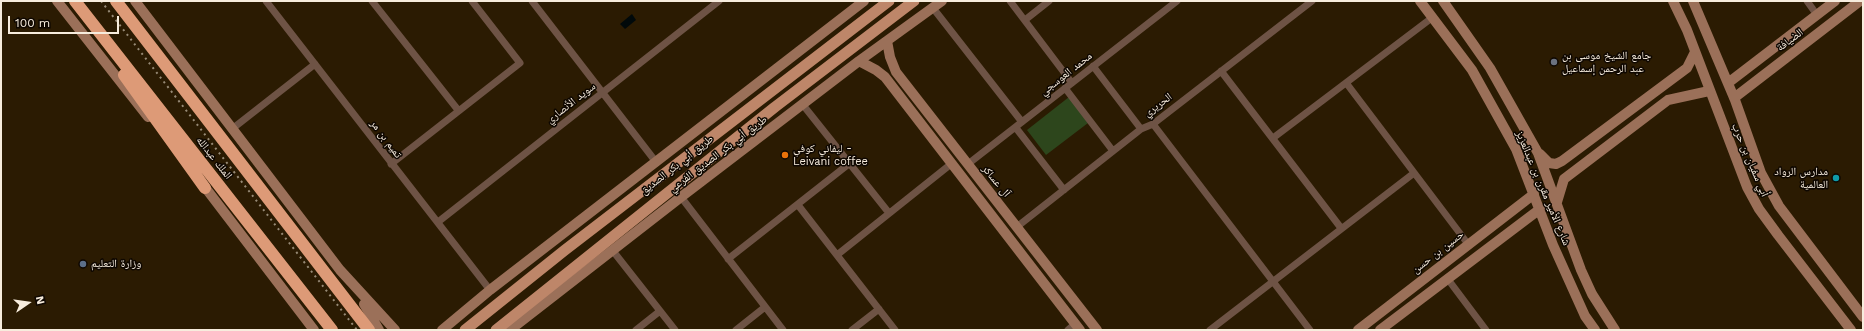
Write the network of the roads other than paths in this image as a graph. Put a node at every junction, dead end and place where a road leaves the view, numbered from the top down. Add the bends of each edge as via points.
1 (57, 1) edge
2 (75, 1) edge
3 (116, 1) edge
4 (135, 1) edge
5 (266, 1) edge
6 (372, 1) edge
7 (472, 1) edge
8 (532, 1) edge
9 (719, 1) edge
10 (889, 1) edge
11 (914, 1) edge
12 (942, 1) edge
13 (1010, 1) edge
14 (1049, 1) edge
15 (1177, 1) edge
16 (1312, 1) edge
17 (1420, 1) edge
18 (1443, 1) edge
19 (1673, 1) edge
20 (1693, 1) edge
21 (1807, 1) edge
22 (1835, 1) edge
23 (1860, 1) edge
24 (861, 3) edge
25 (933, 8) junction
26 (1817, 15) junction
27 (1433, 17) junction
28 (1025, 20) junction
29 (887, 41) junction
30 (1695, 52) junction
31 (859, 61) junction
32 (315, 64) junction
33 (1093, 66) junction
34 (1221, 71) junction
35 (896, 72) junction
36 (1738, 76) junction
37 (885, 77) junction
38 (1072, 83) junction
39 (1728, 83) junction
40 (1347, 84) junction
41 (1065, 88) junction
42 (1746, 88) junction
43 (1709, 91) junction
44 (602, 93) junction
45 (1734, 98) junction
46 (802, 105) junction
47 (458, 110) junction
48 (1022, 122) junction
49 (1153, 124) junction
50 (1016, 128) junction
51 (1141, 129) junction
52 (232, 130) junction
53 (1273, 138) junction
54 (1113, 151) junction
55 (1538, 153) junction
56 (656, 162) junction
57 (850, 163) junction
58 (391, 164) junction
59 (951, 164) junction
60 (968, 164) junction
61 (1414, 173) junction
62 (205, 188) junction
63 (1064, 190) junction
64 (991, 193) junction
65 (1534, 194) junction
66 (681, 197) junction
67 (980, 202) junction
68 (1557, 202) junction
69 (798, 205) junction
70 (1540, 209) junction
71 (889, 213) junction
72 (438, 222) junction
73 (1018, 226) junction
74 (1341, 228) junction
75 (1804, 239) junction
76 (1468, 244) junction
77 (1790, 250) junction
78 (613, 251) junction
79 (836, 255) junction
80 (728, 259) junction
81 (1580, 266) junction
82 (340, 270) junction
83 (1566, 273) junction
84 (1447, 278) junction
85 (1273, 281) junction
86 (490, 290) junction
87 (765, 307) junction
88 (879, 309) junction
89 (660, 311) junction
90 (1862, 313) edge
91 (457, 316) junction
92 (1074, 328) edge
93 (314, 330) edge
94 (332, 330) edge
95 (369, 330) edge
96 (379, 330) edge
97 (388, 330) edge
98 (395, 330) edge
99 (435, 330) edge
100 (442, 330) edge
101 (465, 330) edge
102 (496, 330) edge
103 (510, 330) edge
104 (636, 330) edge
105 (675, 330) edge
106 (736, 330) edge
107 (784, 330) edge
108 (852, 330) edge
109 (895, 330) edge
110 (1097, 330) edge
111 (1210, 330) edge
112 (1310, 330) edge
113 (1358, 330) edge
114 (1380, 330) edge
115 (1486, 330) edge
116 (1594, 330) edge
117 (1615, 330) edge
118 (1851, 330) edge

1 - 62 street
2 - 62 highway via 140,100
2 - 94 highway, الملك عبدالله
3 - 95 highway, الملك عبدالله
4 - 52 street
5 - 32 street, تميم بن مر
6 - 47 street
7 - 47 street via 520,63
8 - 44 street
9 - 44 street, سويد الأنصاري
10 - 101 main road, طريق أبي بكر الصديق
11 - 102 main road, طريق أبي بكر الصديق via 775,107
12 - 25 street, طريق أبي بكر الصديق الفرعي
13 - 28 street
14 - 28 street
15 - 33 street, محمد العوسجي
16 - 34 street, الحريري
17 - 27 street, شارع الأمير مقرن بن عبدالعزيز
18 - 55 street, شارع الأمير مقرن بن عبدالعزيز via 1490,68
19 - 30 street, أبي سفيان بن حرب
20 - 39 street, أبي سفيان بن حرب
21 - 26 street
22 - 26 street, الضيافة
23 - 42 street, الضيافة
24 - 56 street
25 - 29 street, طريق أبي بكر الصديق الفرعي
25 - 48 street
26 - 36 street, الضيافة
27 - 40 street
27 - 65 street, شارع الأمير مقرن بن عبدالعزيز via 1472,70 1516,149
28 - 38 street
29 - 31 street, طريق أبي بكر الصديق الفرعي
29 - 35 street, آل عساكر
30 - 43 street, أبي سفيان بن حرب
30 - 55 street via 1687,68 1562,161 1556,164 1549,163
31 - 37 street
31 - 46 street, طريق أبي بكر الصديق الفرعي
32 - 52 street
32 - 58 street, تميم بن مر
33 - 38 street, محمد العوسجي
33 - 51 street
34 - 49 street, الحريري
34 - 53 street
35 - 37 street via 891,68 885,70
35 - 60 street, آل عساكر
36 - 39 street, الضيافة
36 - 42 street via 1734,83 1735,87
37 - 59 street
38 - 41 street, محمد العوسجي
39 - 45 street, أبي سفيان بن حرب
40 - 53 street
40 - 61 street
41 - 48 street, محمد العوسجي
41 - 54 street
42 - 45 street, الضيافة
43 - 68 street via 1668,100 1564,179
43 - 77 street, أبي سفيان بن حرب via 1747,188 1758,209
44 - 56 street
44 - 72 street, سويد الأنصاري
45 - 75 street, أبي سفيان بن حرب via 1761,173 1779,206
46 - 57 street
46 - 66 street, طريق أبي بكر الصديق الفرعي
47 - 58 street
48 - 50 street, محمد العوسجي
49 - 51 street, الحريري
49 - 85 street
50 - 60 street, محمد العوسجي
50 - 63 street
51 - 54 street, الحريري
52 - 82 street
53 - 74 street
54 - 63 street, الحريري
55 - 68 street, شارع الأمير مقرن بن عبدالعزيز
56 - 86 street
57 - 69 street
57 - 71 street
58 - 72 street, تميم بن مر
59 - 67 street
59 - 71 street
60 - 64 street, آل عساكر
61 - 74 street
61 - 76 street
62 - 93 street
63 - 73 street, الحريري
64 - 67 street
64 - 73 street, آل عساكر
65 - 70 street, شارع الأمير مقرن بن عبدالعزيز
65 - 76 street, حسين بن حسن
66 - 78 street, طريق أبي بكر الصديق الفرعي
66 - 80 street
67 - 92 street
68 - 81 street, شارع الأمير مقرن بن عبدالعزيز
69 - 79 street
69 - 80 street
70 - 83 street, شارع الأمير مقرن بن عبدالعزيز
70 - 84 street
71 - 79 street
72 - 86 street, تميم بن مر
73 - 110 street, آل عساكر
74 - 85 street
75 - 77 street
75 - 90 street, أبي سفيان بن حرب
76 - 113 street, حسين بن حسن
77 - 118 street, أبي سفيان بن حرب
78 - 89 street
78 - 103 street, طريق أبي بكر الصديق الفرعي
79 - 88 street
80 - 87 street
81 - 83 street
81 - 117 street, شارع الأمير مقرن بن عبدالعزيز via 1592,294
82 - 96 street
82 - 97 street
82 - 98 street
83 - 116 street, شارع الأمير مقرن بن عبدالعزيز
84 - 114 street
84 - 115 street
85 - 111 street
85 - 112 street
86 - 91 street
87 - 106 street
87 - 107 street
88 - 108 street
88 - 109 street
89 - 104 street
89 - 105 street
91 - 99 street
91 - 100 street

